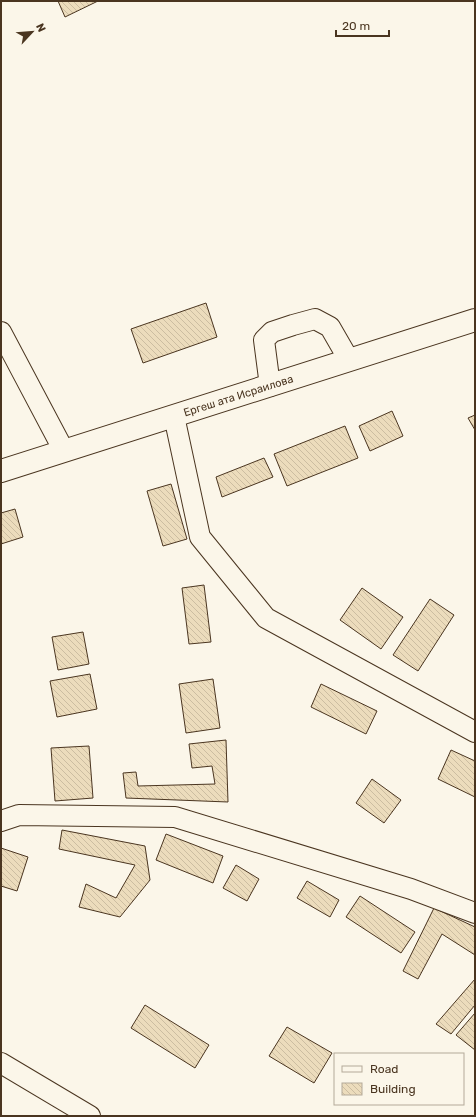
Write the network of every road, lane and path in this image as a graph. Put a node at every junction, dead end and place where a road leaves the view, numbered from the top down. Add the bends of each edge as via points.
1 (475, 320) edge
2 (1, 332) edge
3 (349, 360) junction
4 (270, 386) junction
5 (174, 416) junction
6 (64, 451) junction
7 (1, 472) edge
8 (475, 732) edge
9 (1, 821) edge
10 (475, 913) edge
11 (1, 1063) edge
12 (90, 1116) edge

1 - 3 main road, Ергеш ата Исраилова
2 - 6 street
3 - 4 main road, Ергеш ата Исраилова
3 - 4 street via 330,327 315,319 293,325 272,332 264,340
4 - 5 main road, Ергеш ата Исраилова
5 - 6 main road, Ергеш ата Исраилова
5 - 8 street via 200,537 266,618
6 - 7 main road, Ергеш ата Исраилова
9 - 10 street via 20,815 175,817 412,889
11 - 12 street

